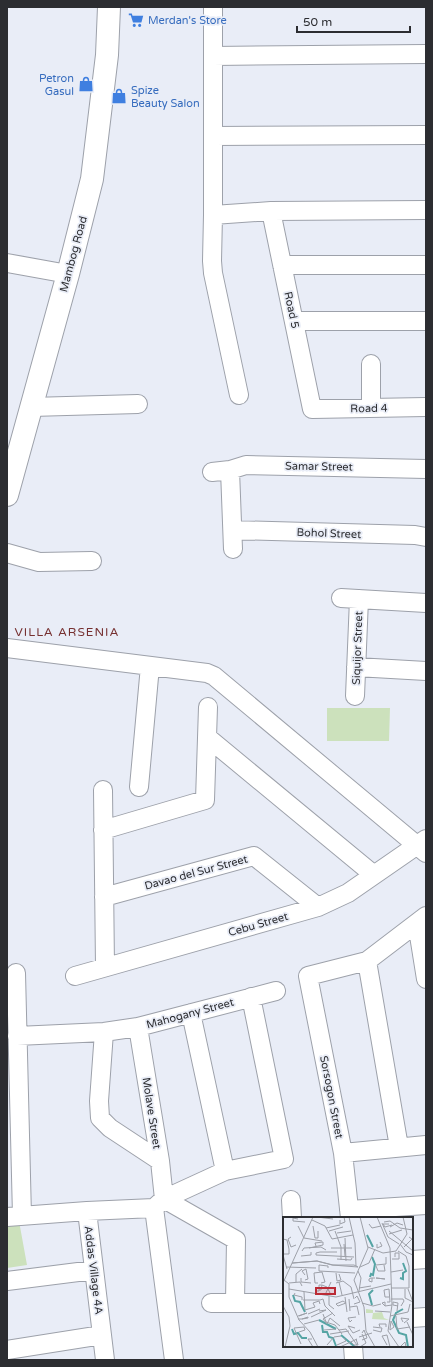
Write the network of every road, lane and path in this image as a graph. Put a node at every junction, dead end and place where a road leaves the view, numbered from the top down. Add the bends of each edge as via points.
1 (110, 7) edge
2 (213, 7) edge
3 (426, 54) edge
4 (213, 56) junction
5 (426, 135) edge
6 (213, 136) junction
7 (271, 210) junction
8 (426, 210) edge
9 (214, 215) junction
10 (7, 263) edge
11 (282, 265) junction
12 (426, 265) edge
13 (68, 274) junction
14 (294, 321) junction
15 (426, 321) edge
16 (371, 364) dead end
17 (239, 395) dead end
18 (138, 404) dead end
19 (31, 407) junction
20 (426, 407) edge
21 (371, 408) junction
22 (312, 409) joint
23 (426, 469) edge
24 (230, 470) junction
25 (212, 472) dead end
26 (7, 495) edge
27 (233, 530) junction
28 (426, 537) edge
29 (233, 549) dead end
30 (7, 553) edge
31 (92, 560) dead end
32 (426, 603) edge
33 (7, 648) edge
34 (150, 666) junction
35 (356, 668) junction
36 (426, 671) edge
37 (355, 696) dead end
38 (208, 707) dead end
39 (207, 737) junction
40 (139, 787) dead end
41 (103, 790) dead end
42 (104, 830) junction
43 (423, 846) edge
44 (374, 875) junction
45 (104, 897) junction
46 (318, 907) junction
47 (422, 920) edge
48 (367, 961) junction
49 (105, 967) junction
50 (16, 973) dead end
51 (75, 976) dead end
52 (426, 977) edge
53 (276, 991) dead end
54 (251, 997) junction
55 (191, 1013) junction
56 (138, 1027) junction
57 (104, 1032) junction
58 (17, 1036) junction
59 (426, 1145) edge
60 (399, 1147) junction
61 (343, 1153) junction
62 (160, 1161) junction
63 (225, 1171) junction
64 (291, 1200) dead end
65 (159, 1203) junction
66 (426, 1205) edge
67 (87, 1211) junction
68 (349, 1214) edge
69 (15, 1217) edge
70 (292, 1217) edge
71 (426, 1259) edge
72 (413, 1260) edge
73 (94, 1270) junction
74 (7, 1281) edge
75 (212, 1303) dead end
76 (235, 1303) junction
77 (283, 1303) edge
78 (426, 1317) edge
79 (413, 1318) edge
80 (102, 1335) junction
81 (353, 1347) edge
82 (7, 1350) edge
83 (105, 1360) edge
84 (174, 1360) edge
85 (354, 1360) edge

1 - 13 main road, Mambog Road via 108,55 92,179
2 - 4 street
3 - 4 street
4 - 6 street
5 - 6 street
6 - 9 street
7 - 8 street
7 - 9 street
7 - 11 street, Road 5
9 - 17 street via 213,273
10 - 13 street
11 - 12 street
11 - 14 street, Road 5
13 - 19 main road, Mambog Road
14 - 15 street
14 - 22 street, Road 5
16 - 21 street
18 - 19 street
19 - 26 main road, Mambog Road
20 - 21 street, Road 4
21 - 22 street, Road 4
23 - 24 street, Samar Street via 246,465
24 - 25 street, Samar Street
24 - 27 street
27 - 28 street, Bohol Street
27 - 29 street
30 - 31 street via 39,562
32 - 35 street, Siquijor Street via 350,599
33 - 34 street
34 - 40 street
34 - 43 street via 208,673 214,676
35 - 36 street
35 - 37 street, Siquijor Street
38 - 39 street
39 - 42 street via 205,800
39 - 44 street
41 - 42 street
42 - 45 street
43 - 44 street, Cebu Street
44 - 46 street, Cebu Street via 348,893
45 - 46 street, Davao del Sur Street via 254,856
45 - 49 street
46 - 49 street, Cebu Street
47 - 48 street
47 - 52 street
48 - 60 street
48 - 61 street, Sorsogon Street via 308,976
49 - 51 street, Cebu Street
50 - 58 street
53 - 54 street, Mahogany Street
54 - 55 street, Mahogany Street
54 - 63 street via 284,1159
55 - 56 street, Mahogany Street
55 - 63 street
56 - 57 street, Mahogany Street
56 - 62 street, Molave Street
57 - 58 street, Mahogany Street
57 - 62 street via 100,1118 110,1128
58 - 69 street
59 - 60 street
60 - 61 street
61 - 68 street, Sorsogon Street
62 - 65 street, Molave Street
63 - 65 street
64 - 70 street
65 - 67 street
65 - 76 street via 236,1240
65 - 84 street, Molave Street
66 - 68 street
67 - 69 street, Addas Village 4A
67 - 73 street, Addas Village 4A
71 - 72 street
73 - 74 street
73 - 80 street, Addas Village 4A
75 - 76 street
76 - 77 street
78 - 79 street
80 - 82 street
80 - 83 street, Addas Village 4A
81 - 85 street

